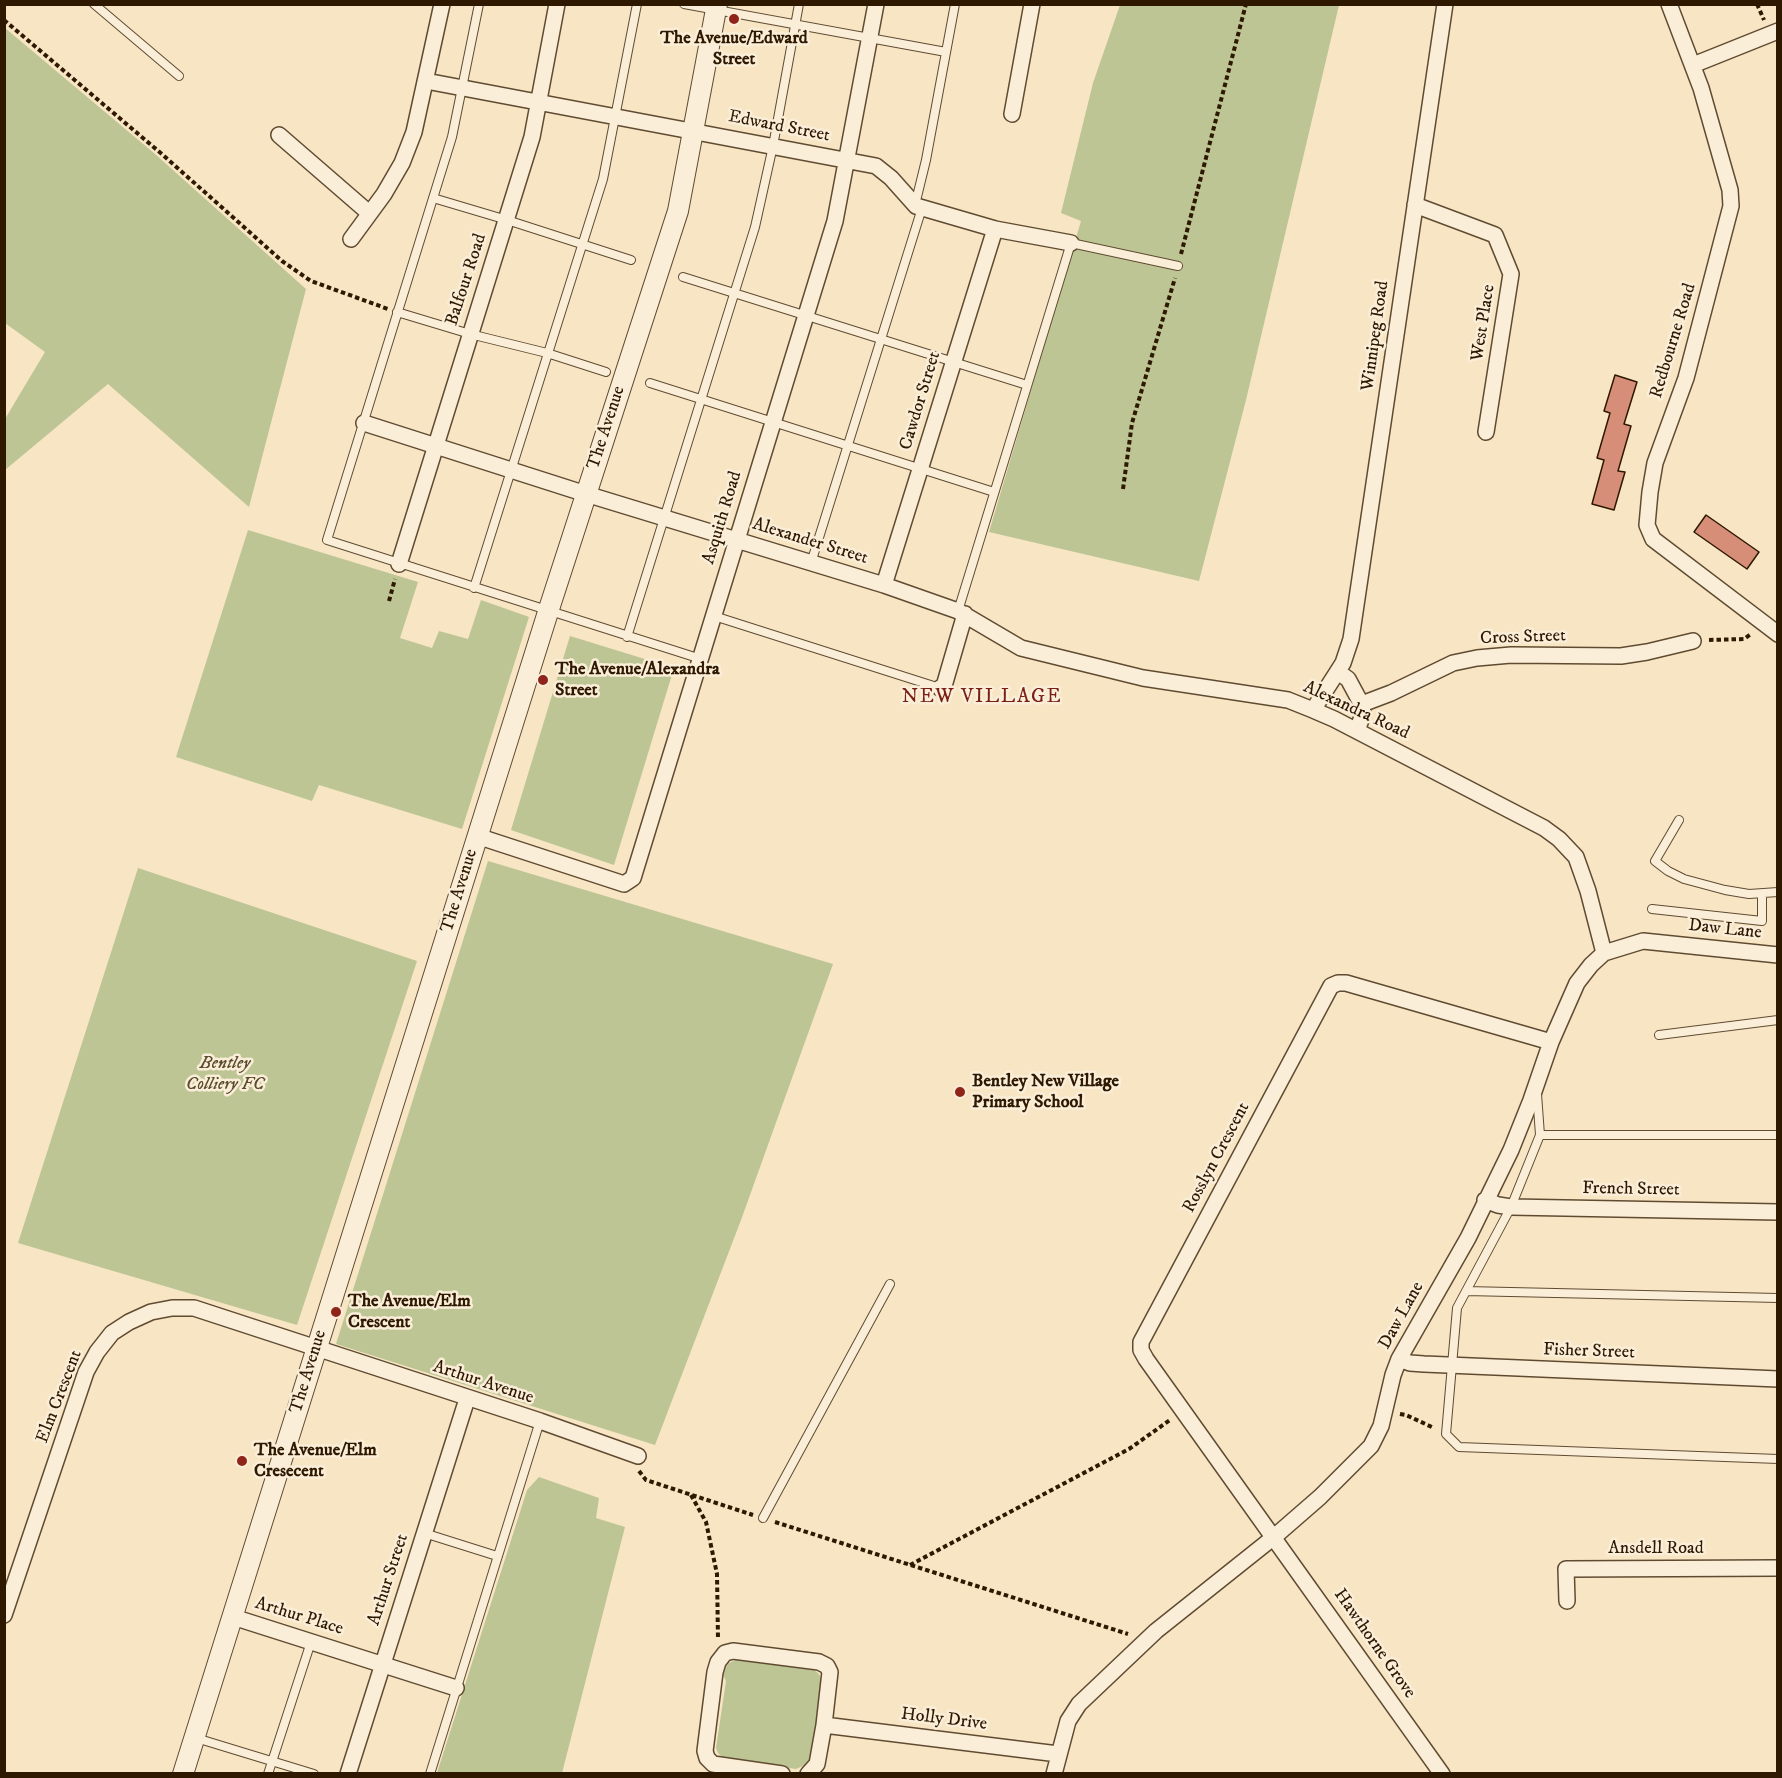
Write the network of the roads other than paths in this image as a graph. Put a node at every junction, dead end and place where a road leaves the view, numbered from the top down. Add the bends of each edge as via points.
1 (94, 4) edge
2 (442, 4) edge
3 (479, 4) edge
4 (557, 4) edge
5 (637, 4) edge
6 (684, 4) edge
7 (799, 4) edge
8 (876, 4) edge
9 (955, 4) edge
10 (1032, 4) edge
11 (1445, 4) edge
12 (1669, 4) edge
13 (716, 7) edge
14 (795, 26) junction
15 (1778, 32) edge
16 (870, 40) junction
17 (946, 52) junction
18 (1693, 65) junction
19 (179, 76) dead end
20 (426, 81) junction
21 (463, 88) junction
22 (539, 103) junction
23 (1012, 114) dead end
24 (617, 117) junction
25 (694, 131) junction
26 (279, 135) dead end
27 (773, 146) junction
28 (848, 160) junction
29 (433, 198) junction
30 (1415, 205) junction
31 (918, 206) junction
32 (369, 213) junction
33 (507, 220) junction
34 (996, 229) junction
35 (351, 238) dead end
36 (1071, 243) junction
37 (581, 244) junction
38 (631, 260) dead end
39 (1178, 266) road end
40 (683, 277) dead end
41 (734, 293) junction
42 (397, 312) junction
43 (806, 316) junction
44 (470, 334) junction
45 (881, 340) junction
46 (547, 353) junction
47 (954, 363) junction
48 (606, 372) dead end
49 (650, 383) dead end
50 (1027, 385) junction
51 (701, 400) junction
52 (364, 423) junction
53 (773, 423) junction
54 (1486, 432) dead end
55 (435, 445) junction
56 (847, 447) junction
57 (511, 470) junction
58 (920, 470) junction
59 (994, 492) junction
60 (586, 494) junction
61 (664, 518) junction
62 (737, 539) junction
63 (811, 563) junction
64 (399, 564) junction
65 (884, 585) junction
66 (474, 588) junction
67 (548, 612) junction
68 (964, 614) junction
69 (714, 616) junction
70 (1778, 634) edge
71 (627, 637) junction
72 (1694, 641) road end
73 (701, 660) junction
74 (1338, 672) junction
75 (940, 688) joint
76 (1362, 704) junction
77 (1313, 710) junction
78 (1356, 731) junction
79 (1679, 820) dead end
80 (477, 836) junction
81 (1778, 892) edge
82 (1762, 894) junction
83 (1652, 909) dead end
84 (1604, 953) junction
85 (1778, 955) edge
86 (1778, 1020) edge
87 (1659, 1035) dead end
88 (1551, 1042) junction
89 (1536, 1086) junction
90 (1540, 1134) junction
91 (1778, 1135) edge
92 (1485, 1200) junction
93 (1511, 1208) junction
94 (1778, 1212) edge
95 (890, 1284) dead end
96 (1467, 1291) junction
97 (1778, 1298) edge
98 (316, 1348) junction
99 (1399, 1359) junction
100 (1453, 1366) junction
101 (1778, 1379) edge
102 (467, 1399) junction
103 (540, 1421) junction
104 (632, 1454) road end
105 (1778, 1459) edge
106 (763, 1518) road end
107 (424, 1533) junction
108 (1274, 1537) junction
109 (497, 1556) junction
110 (1778, 1568) edge
111 (1567, 1601) dead end
112 (4, 1615) edge
113 (233, 1617) junction
114 (311, 1642) junction
115 (383, 1664) junction
116 (456, 1688) junction
117 (824, 1725) junction
118 (194, 1737) junction
119 (1058, 1754) junction
120 (272, 1761) junction
121 (183, 1773) edge
122 (268, 1773) edge
123 (314, 1773) edge
124 (348, 1773) edge
125 (429, 1773) edge
126 (782, 1773) edge
127 (808, 1773) edge
128 (1054, 1773) edge
129 (1442, 1773) edge

1 - 19 lane
2 - 20 street
3 - 21 lane
4 - 22 street, Balfour Road
5 - 24 lane
6 - 13 lane
7 - 14 lane
8 - 16 street, Asquith Road
9 - 17 lane
10 - 23 street
11 - 30 street, Winnipeg Road
12 - 18 street, Redbourne Road
13 - 14 lane
13 - 25 street, The Avenue
14 - 16 lane
14 - 27 lane
15 - 18 street
16 - 17 lane
16 - 28 street, Asquith Road
17 - 31 lane
18 - 70 street, Redbourne Road via 1730,190 1731,206 1686,378 1655,463 1647,525 1653,539
20 - 21 street, Edward Street
20 - 32 street via 402,163
21 - 22 street, Edward Street
21 - 29 lane
22 - 24 street, Edward Street
22 - 33 street, Balfour Road
24 - 25 street, Edward Street
24 - 37 lane via 603,179
25 - 27 street, Edward Street
25 - 60 street, The Avenue via 678,211
26 - 32 street
27 - 28 street, Edward Street
27 - 41 lane via 755,227
28 - 31 street, Edward Street via 876,166
28 - 43 street, Asquith Road via 835,221
29 - 33 lane
29 - 42 lane
30 - 54 street, West Place via 1495,236 1511,274
30 - 74 street, Winnipeg Road via 1351,639
31 - 34 street
31 - 45 lane
32 - 35 street
33 - 37 lane
33 - 44 street, Balfour Road
34 - 36 street
34 - 47 street, Cawdor Street
36 - 39 lane
36 - 50 lane
37 - 38 lane
37 - 46 lane
40 - 41 lane
41 - 43 lane
41 - 51 lane
42 - 44 lane
42 - 52 lane
43 - 45 lane
43 - 53 street, Asquith Road
44 - 46 lane
44 - 55 street, Balfour Road
45 - 47 lane
45 - 56 lane
46 - 48 lane
46 - 57 lane
47 - 50 lane
47 - 58 street, Cawdor Street
49 - 51 lane
50 - 59 lane
51 - 53 lane
51 - 61 lane
52 - 55 street, Alexander Street
52 - 64 lane via 327,540
53 - 56 lane
53 - 62 street, Asquith Road
55 - 57 street, Alexander Street
55 - 64 street, Balfour Road
56 - 58 lane
56 - 63 lane
57 - 60 street, Alexander Street
57 - 66 lane
58 - 59 lane
58 - 65 street, Cawdor Street
59 - 68 lane
60 - 61 street, Alexander Street
60 - 67 street, The Avenue
61 - 62 street, Alexander Street
61 - 71 lane
62 - 63 street, Alexander Street
62 - 69 street, Asquith Road
63 - 65 street, Alexander Street
64 - 66 lane
65 - 68 street, Alexander Street
66 - 67 lane
67 - 71 lane
67 - 80 street, The Avenue
68 - 75 street via 944,686
68 - 77 street, Alexandra Road via 1021,648 1143,678 1288,700
69 - 73 street, Asquith Road
69 - 75 lane
71 - 73 lane
72 - 76 street, Cross Street via 1621,656 1477,658 1453,663
73 - 80 street, Asquith Road via 629,882 624,884
74 - 76 street via 1348,679
74 - 77 street, Winnipeg Road
76 - 78 street via 1363,714
77 - 78 street, Alexandra Road
78 - 84 street, Alexandra Road via 1559,839 1576,857
79 - 82 lane via 1655,861 1704,886
80 - 98 street, The Avenue
81 - 82 lane
82 - 83 lane via 1762,921
84 - 85 street, Daw Lane via 1643,941
84 - 88 street, Daw Lane via 1577,983
86 - 87 lane
88 - 89 street, Daw Lane
88 - 108 street, Rosslyn Crescent via 1346,983 1331,986 1141,1342 1146,1359
89 - 90 lane
89 - 92 street, Daw Lane via 1511,1150
90 - 91 lane
90 - 93 lane
92 - 93 street, French Street
92 - 99 street, Daw Lane via 1468,1238
93 - 94 street, French Street
93 - 96 lane
95 - 106 lane
96 - 97 lane
96 - 100 lane via 1457,1308
98 - 102 street, Arthur Avenue
98 - 112 street, Elm Crescent via 194,1308 152,1312 112,1334 86,1372
98 - 113 street, The Avenue
99 - 100 street, Fisher Street
99 - 108 street, Daw Lane via 1381,1426 1371,1446
100 - 101 street, Fisher Street
100 - 105 lane via 1446,1434 1459,1447
102 - 103 street, Arthur Avenue
102 - 107 street, Arthur Street
103 - 104 street, Arthur Avenue
103 - 109 lane
107 - 109 lane
107 - 115 street, Arthur Street
108 - 119 street, Daw Lane via 1146,1640 1078,1704
108 - 129 street, Hawthorne Grove
109 - 116 lane
110 - 111 street, Ansdell Road via 1566,1569
113 - 114 street, Arthur Place
113 - 118 street, The Avenue
114 - 115 street, Arthur Place
114 - 120 lane
115 - 116 street, Arthur Place
115 - 124 street, Arthur Street
116 - 125 lane
117 - 119 street, Holly Drive
117 - 126 street via 830,1672 827,1666 725,1653 715,1672 707,1758 713,1764
117 - 127 street via 817,1764
118 - 120 lane
118 - 121 street, The Avenue
119 - 128 street, Daw Lane
120 - 122 lane
120 - 123 lane

